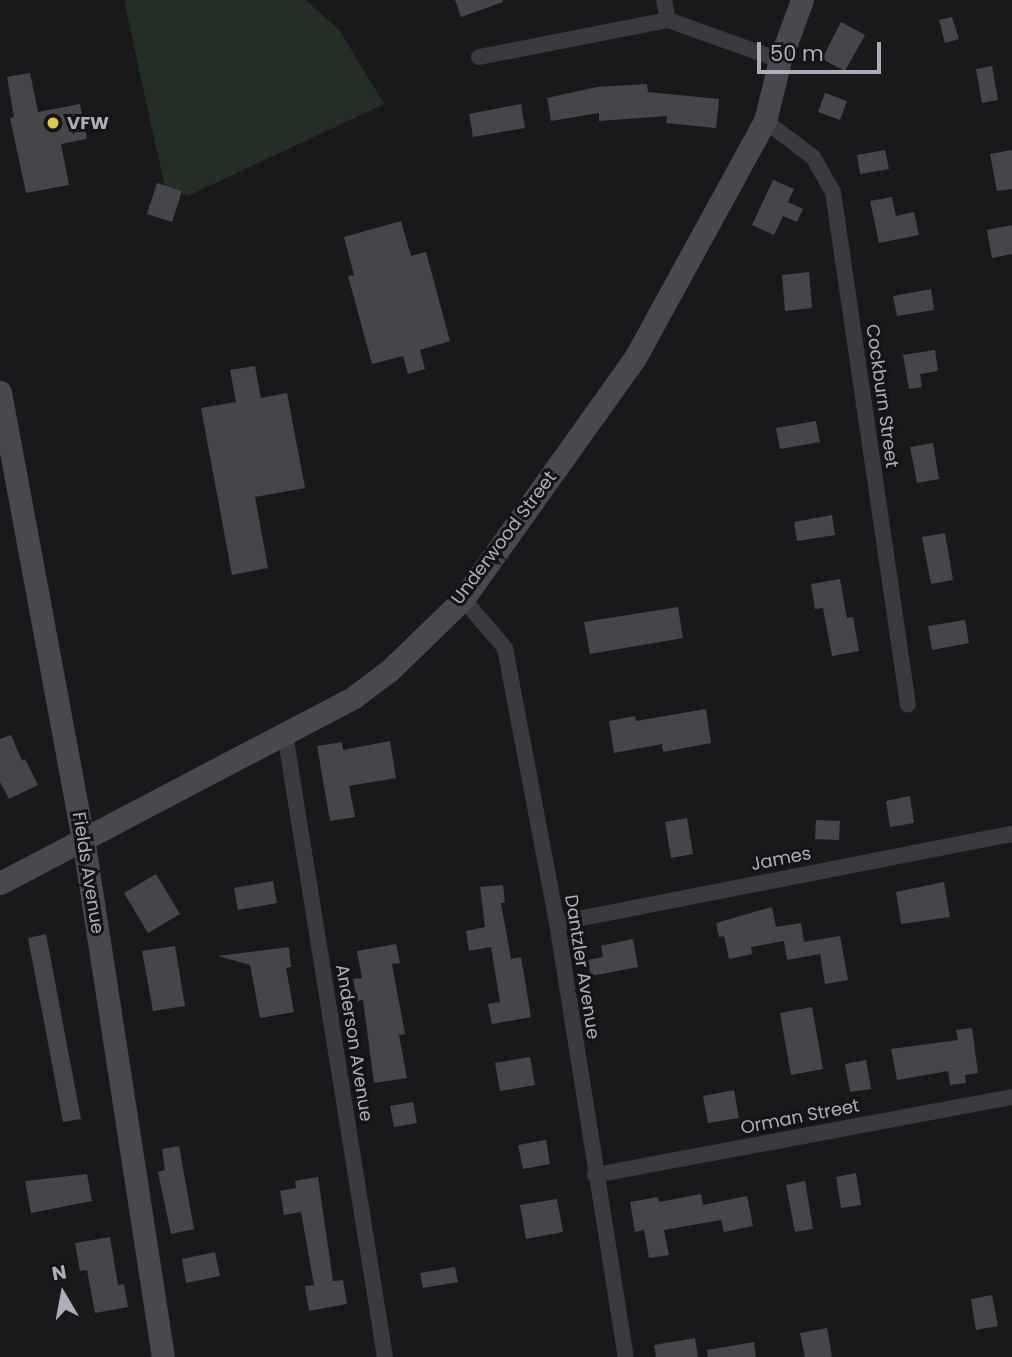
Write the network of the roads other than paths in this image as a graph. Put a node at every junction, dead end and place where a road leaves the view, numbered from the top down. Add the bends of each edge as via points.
1 (664, 0) edge
2 (802, 0) edge
3 (668, 20) junction
4 (479, 57) dead end
5 (780, 60) junction
6 (765, 121) junction
7 (0, 392) edge
8 (463, 599) junction
9 (908, 705) dead end
10 (285, 734) junction
11 (1012, 834) edge
12 (83, 838) junction
13 (0, 883) edge
14 (557, 923) junction
15 (1012, 1097) edge
16 (595, 1175) junction
17 (163, 1357) edge
18 (385, 1357) edge
19 (626, 1357) edge

1 - 3 street
2 - 5 street, Underwood Street
3 - 4 street
3 - 5 street
5 - 6 street, Underwood Street
6 - 8 street, Underwood Street via 635,358
6 - 9 street, Cockburn Street via 813,157 833,192
7 - 12 street, Fields Avenue
8 - 10 street, Underwood Street via 390,670 354,697
8 - 14 street, Dantzler Avenue via 505,648
10 - 12 street, Underwood Street
10 - 18 street, Anderson Avenue
11 - 14 street, James
12 - 13 street, Underwood Street
12 - 17 street, Fields Avenue
14 - 16 street, Dantzler Avenue
15 - 16 street, Orman Street
16 - 19 street, Dantzler Avenue

